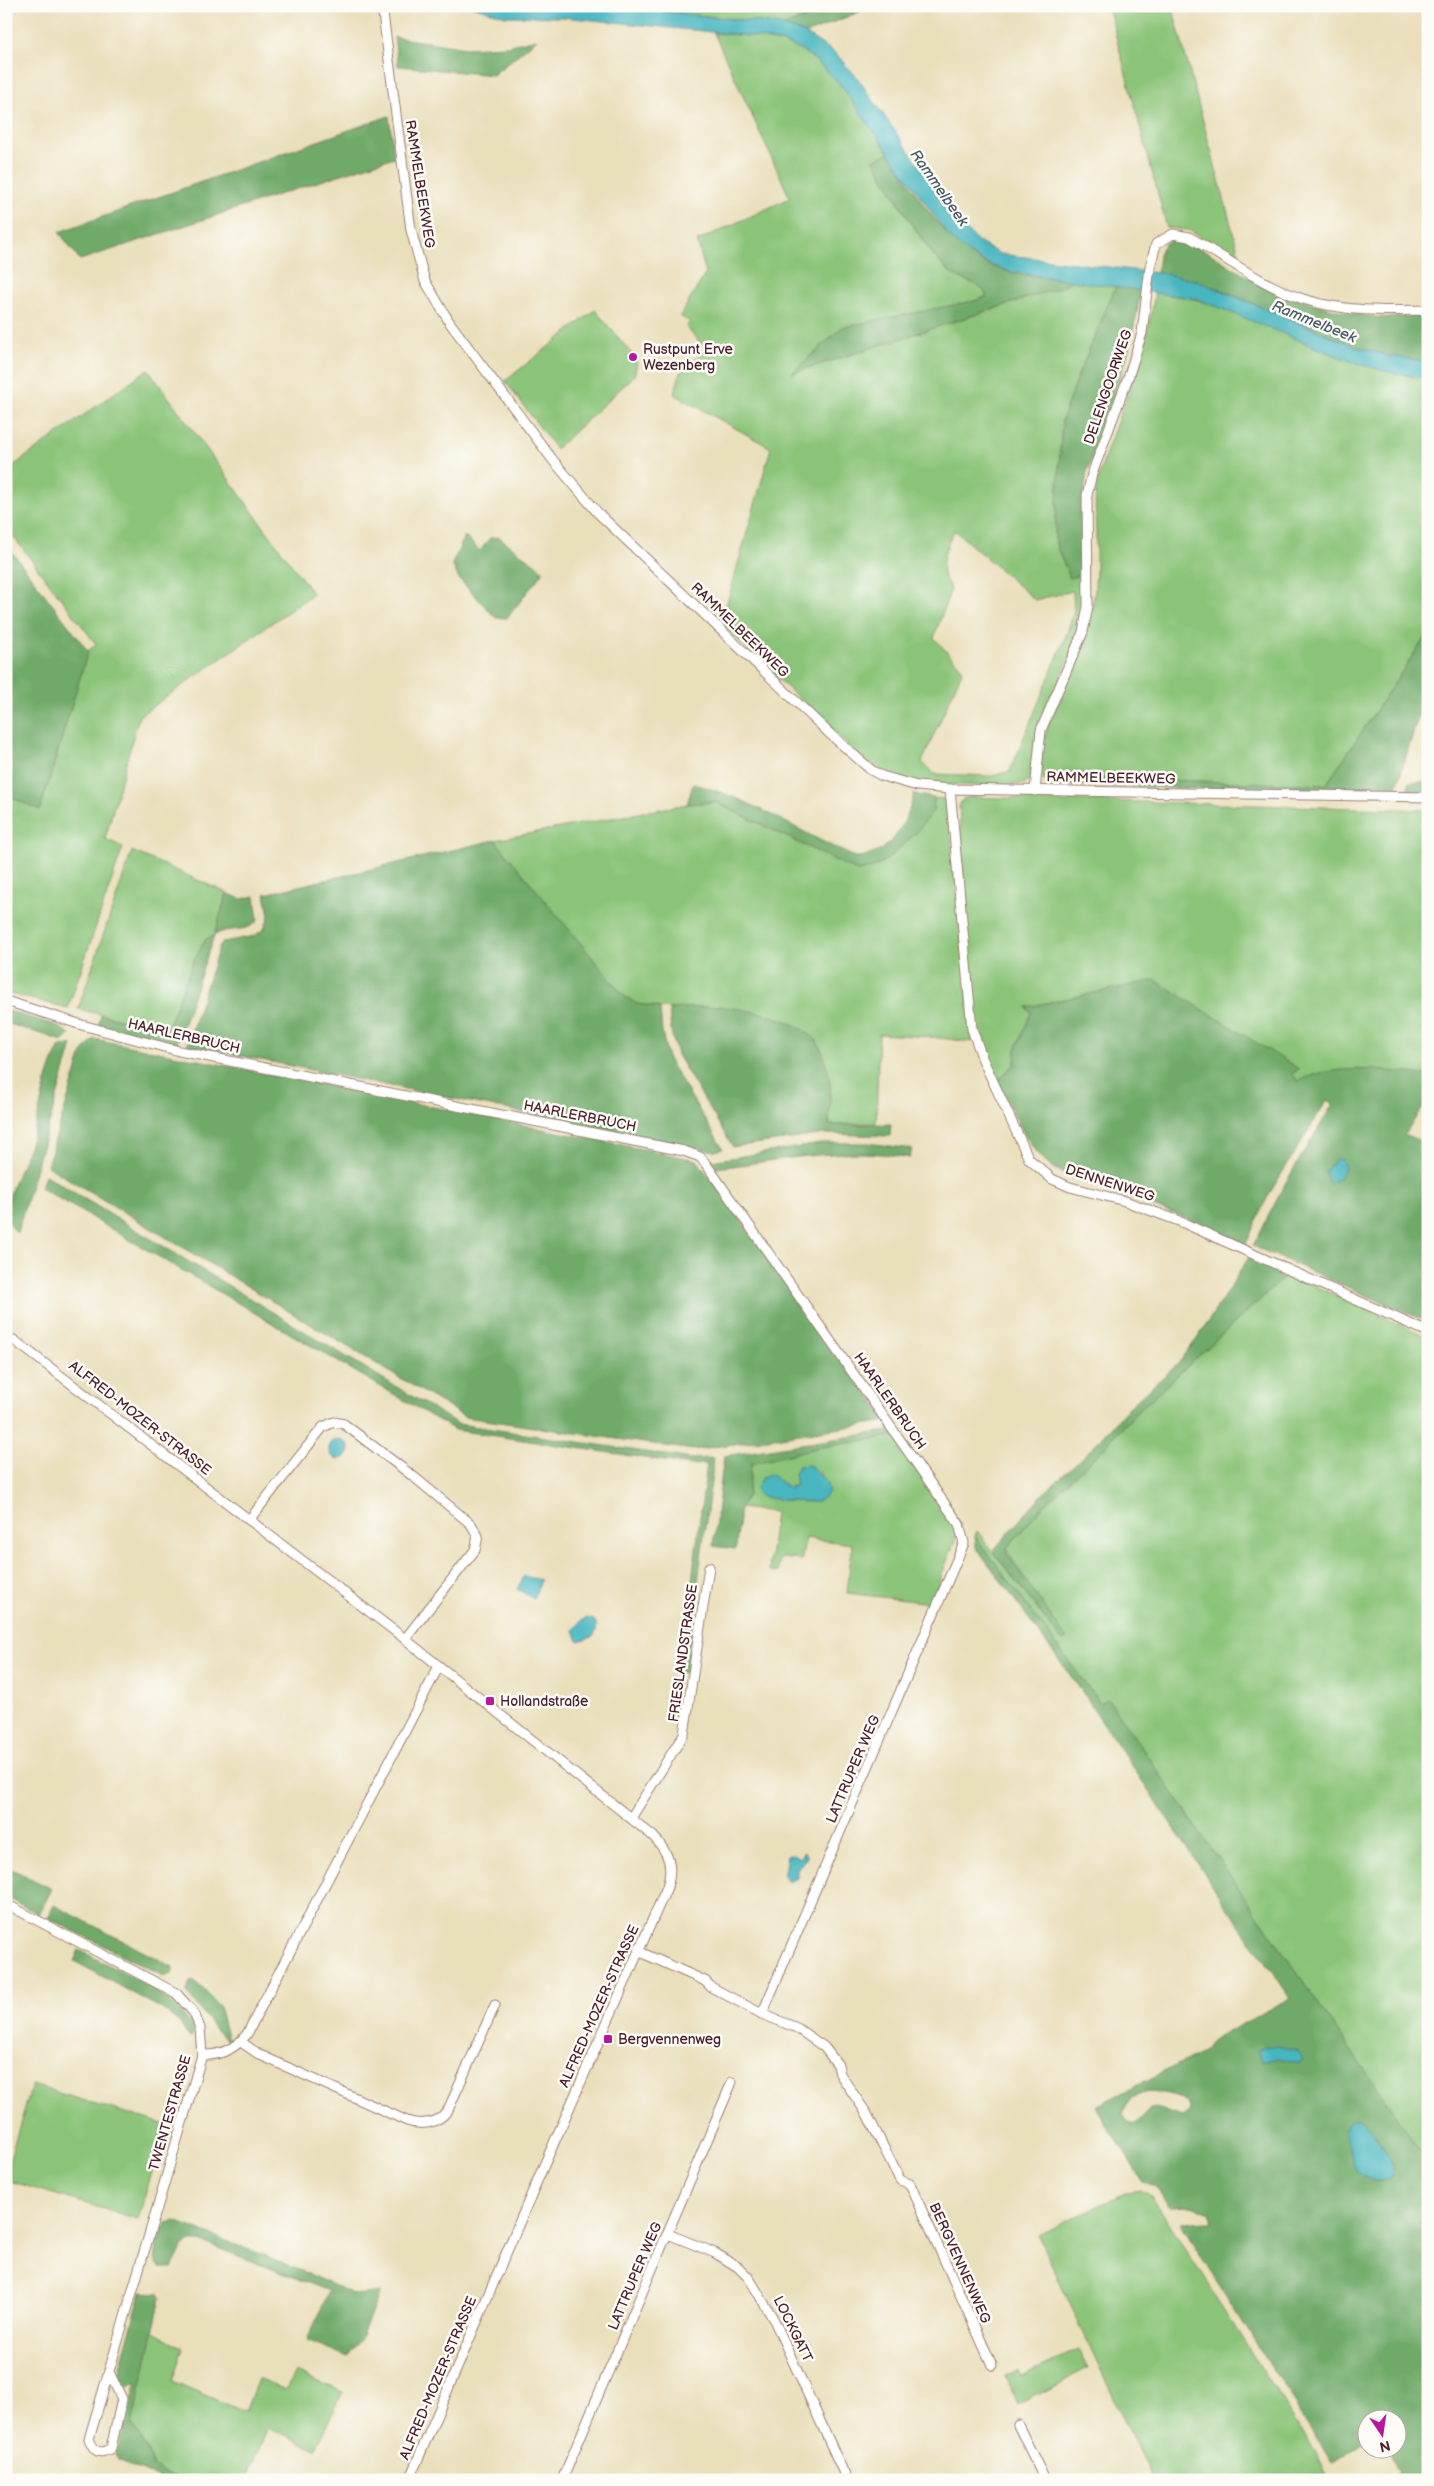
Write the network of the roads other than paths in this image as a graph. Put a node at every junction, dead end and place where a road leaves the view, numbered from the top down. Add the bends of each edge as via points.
1 (382, 6) edge
2 (1428, 310) edge
3 (950, 790) junction
4 (1035, 791) junction
5 (1428, 797) edge
6 (6, 1001) edge
7 (1428, 1332) edge
8 (14, 1340) dead end
9 (248, 1520) junction
10 (963, 1534) joint
11 (709, 1567) dead end
12 (405, 1640) junction
13 (439, 1666) junction
14 (631, 1818) junction
15 (6, 1904) edge
16 (640, 1952) junction
17 (495, 2006) dead end
18 (762, 2014) junction
19 (241, 2042) junction
20 (202, 2055) junction
21 (732, 2082) dead end
22 (668, 2234) junction
23 (992, 2365) dead end
24 (108, 2372) junction
25 (1018, 2425) dead end
26 (409, 2480) edge
27 (562, 2480) edge
28 (847, 2480) edge
29 (1045, 2480) edge

1 - 3 street, RAMMELBEEKWEG via 411,230 425,282 450,323 552,459 598,513 829,734 882,776 918,786
2 - 4 street, DELENGOORWEG via 1355,309 1302,299 1189,237 1180,234 1166,236 1156,244 1142,333 1092,474 1088,495 1088,606 1083,632 1041,730
3 - 4 street, RAMMELBEEKWEG
3 - 7 street, DENNENWEG via 972,1029 983,1060 1033,1164 1052,1179 1070,1187 1125,1201 1179,1222
4 - 5 street, RAMMELBEEKWEG
6 - 10 street, HAARLERBRUCH via 82,1026 179,1051 692,1153 706,1164 821,1325
8 - 9 street, ALFRED-MOZER-STRASSE
9 - 12 street, ALFRED-MOZER-STRASSE
9 - 12 street via 323,1426 334,1422 344,1424 377,1448 471,1524 478,1536 475,1550
10 - 18 street, LATTRUPER WEG via 962,1548 947,1586
11 - 14 street, FRIESLANDSTRASSE via 684,1734
12 - 13 street, ALFRED-MOZER-STRASSE
13 - 14 street, ALFRED-MOZER-STRASSE
13 - 19 street
14 - 16 street, ALFRED-MOZER-STRASSE via 661,1845 671,1866 667,1887
15 - 20 street, TWENTESTRASSE via 176,1993 194,2013 200,2028
16 - 18 street, BERGVENNENWEG via 706,1981 711,1987
16 - 26 street, ALFRED-MOZER-STRASSE
17 - 19 street via 448,2110 438,2119 423,2124 398,2117 260,2055
18 - 23 street, BERGVENNENWEG via 798,2028 814,2038 834,2059 840,2074 867,2114 900,2180 910,2184
19 - 20 street via 218,2054
20 - 24 street, TWENTESTRASSE
21 - 22 street, LATTRUPER WEG
22 - 27 street, LATTRUPER WEG
22 - 28 street, LOCKGATT via 715,2253 749,2278 774,2320
24 - 24 street, TWENTESTRASSE via 89,2439 98,2452 111,2448 122,2399
25 - 29 street

